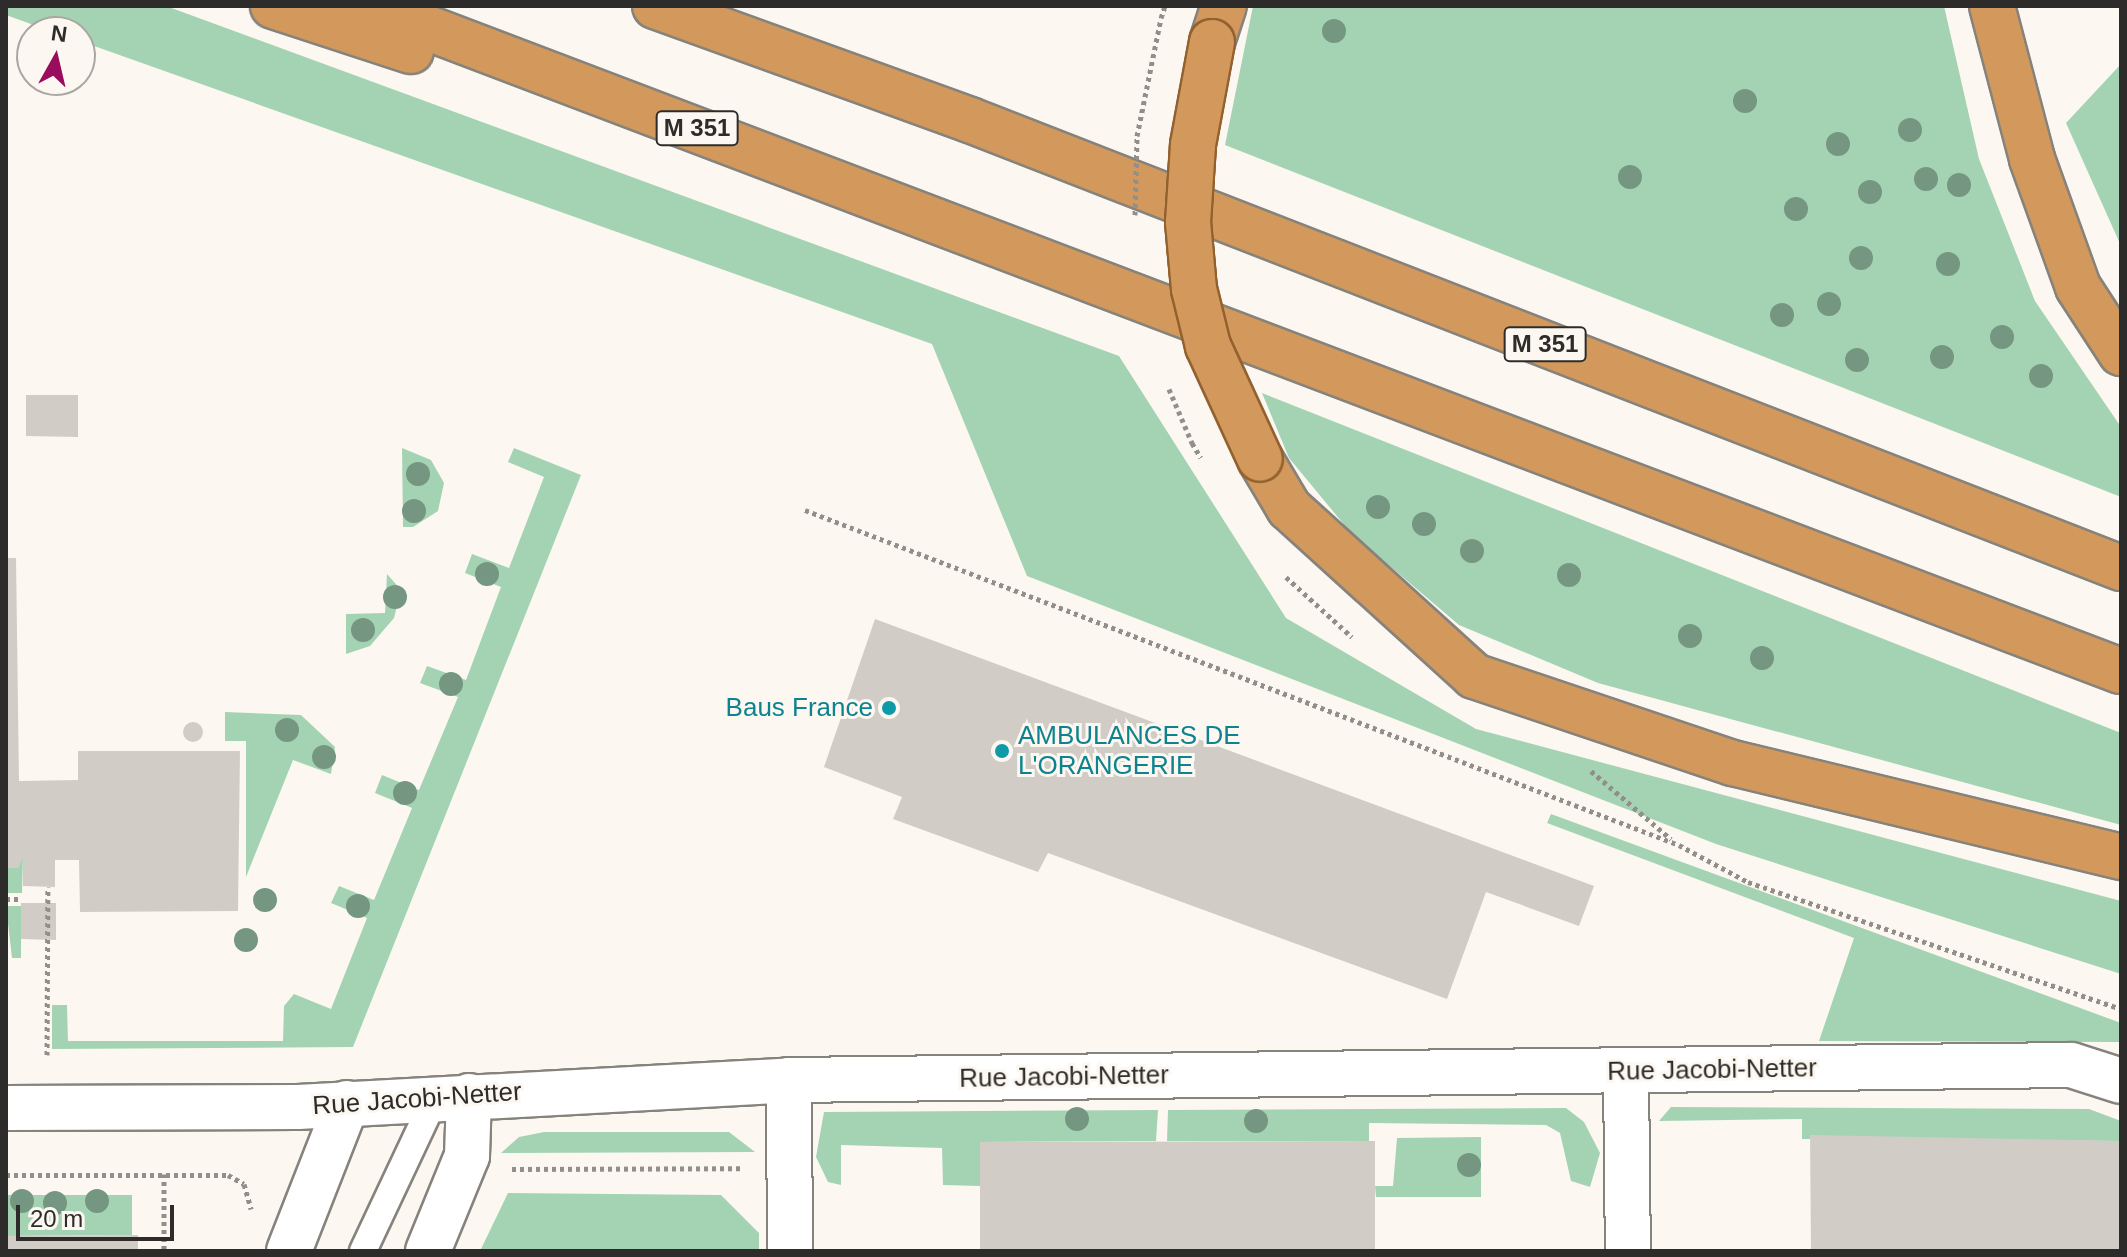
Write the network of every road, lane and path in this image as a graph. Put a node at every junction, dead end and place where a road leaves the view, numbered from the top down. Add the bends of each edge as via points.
1 (273, 6) edge
2 (370, 6) edge
3 (655, 6) edge
4 (724, 6) edge
5 (1165, 6) edge
6 (1992, 6) edge
7 (1161, 18) dead end
8 (1218, 24) edge
9 (970, 120) junction
10 (1024, 251) junction
11 (2121, 353) edge
12 (805, 510) dead end
13 (2121, 568) edge
14 (2121, 671) edge
15 (2121, 857) edge
16 (48, 887) dead end
17 (6, 899) edge
18 (22, 899) dead end
19 (2121, 1009) edge
20 (47, 1055) dead end
21 (1626, 1072) junction
22 (789, 1080) junction
23 (2121, 1081) edge
24 (452, 1097) junction
25 (347, 1103) junction
26 (6, 1108) edge
27 (789, 1167) junction
28 (501, 1169) dead end
29 (164, 1174) junction
30 (6, 1175) edge
31 (248, 1226) dead end
32 (164, 1251) edge
33 (289, 1251) edge
34 (363, 1251) edge
35 (428, 1251) edge
36 (790, 1251) edge
37 (1628, 1251) edge

1 - 10 highway
2 - 10 highway, M 351
3 - 9 highway, M 351
4 - 9 highway
5 - 7 path
6 - 11 highway via 2032,159 2078,287
8 - 15 highway, bridge via 1193,145 1188,222 1194,289 1208,346 1260,459 1289,508 1474,676 1733,763
9 - 13 highway, M 351
10 - 14 highway, M 351
12 - 19 path via 1679,845 1748,882
16 - 20 path
17 - 18 path
21 - 22 street, Rue Jacobi-Netter
21 - 23 street, Rue Jacobi-Netter via 2071,1065
21 - 37 street
22 - 24 street, Rue Jacobi-Netter
22 - 27 street
24 - 25 street, Rue Jacobi-Netter
24 - 34 lane
24 - 35 street via 467,1156
25 - 26 street, Rue Jacobi-Netter
25 - 33 street
27 - 28 path
27 - 36 street
29 - 30 path
29 - 31 path via 228,1175 244,1184 253,1213
29 - 32 path

